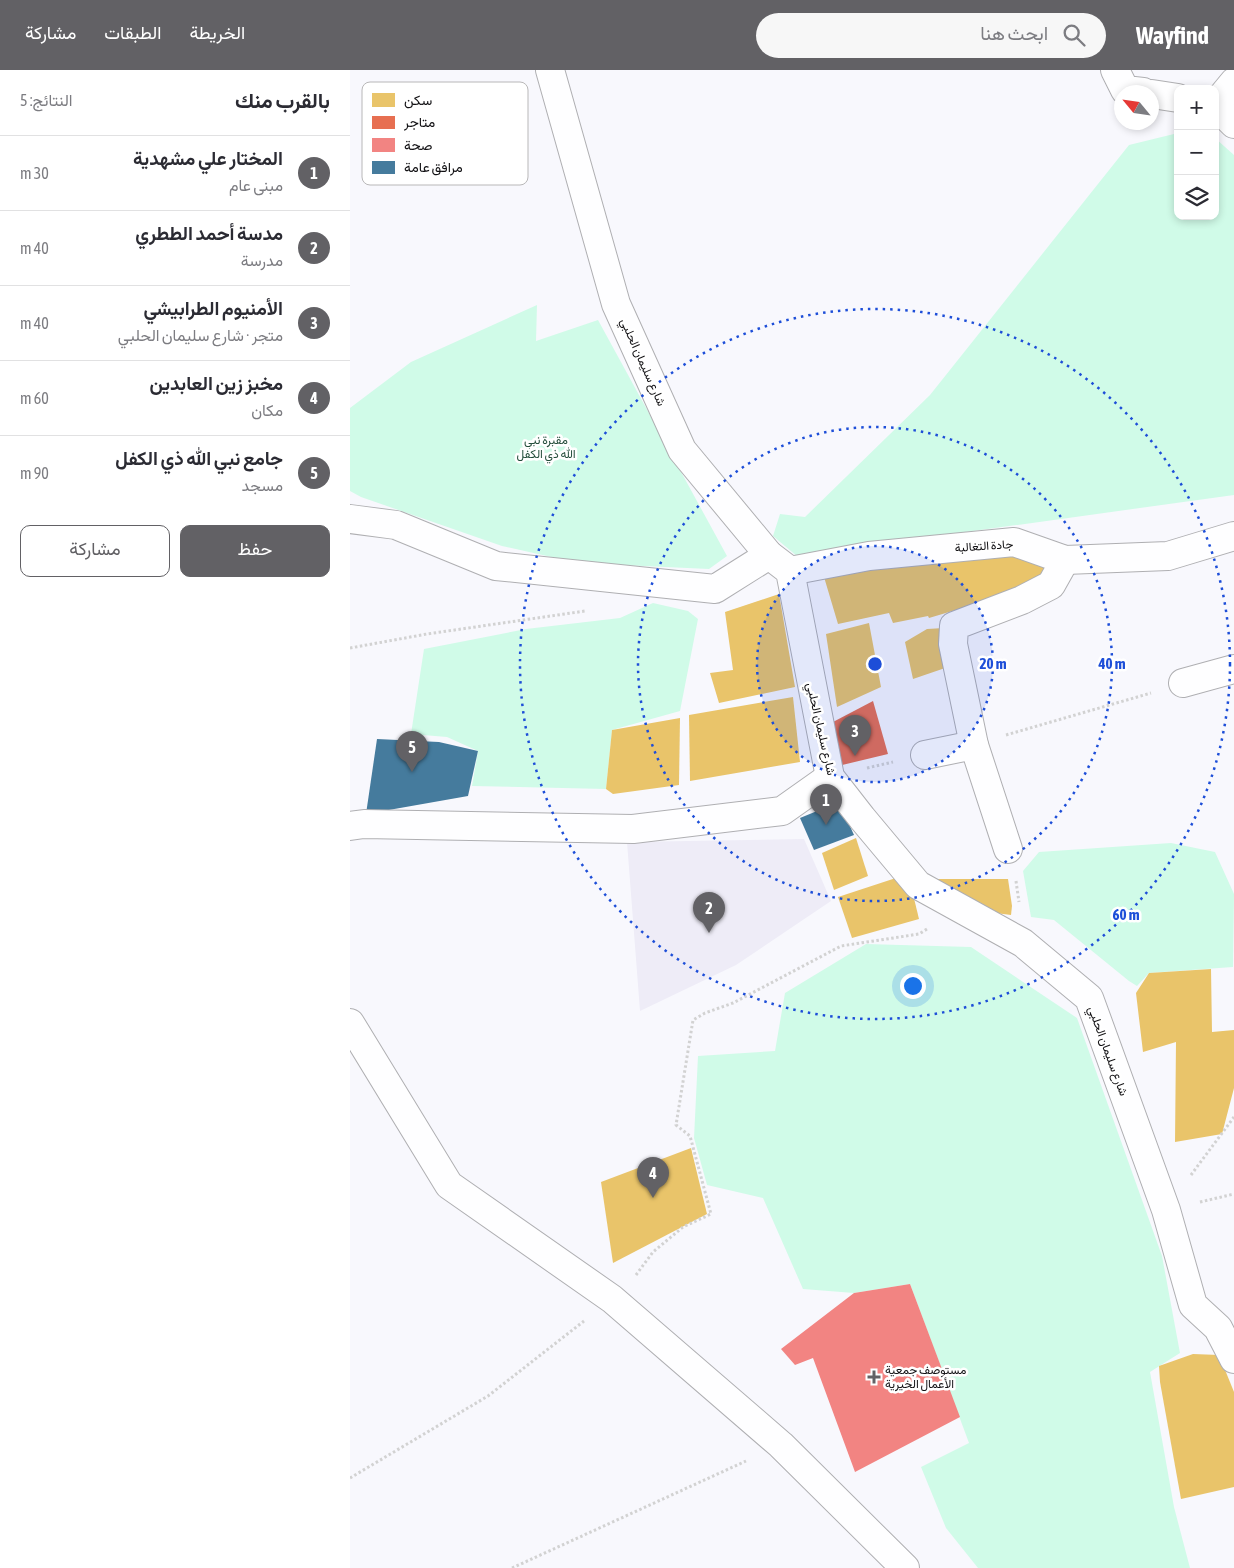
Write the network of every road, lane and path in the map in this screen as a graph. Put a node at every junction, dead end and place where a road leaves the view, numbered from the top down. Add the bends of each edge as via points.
1 (550, 70) edge
2 (1115, 70) edge
3 (1234, 82) edge
4 (1122, 85) edge
5 (1159, 95) edge
6 (1174, 97) edge
7 (1219, 100) edge
8 (1219, 109) edge
9 (1234, 124) edge
10 (350, 519) edge
11 (1234, 536) edge
12 (1064, 560) junction
13 (780, 563) junction
14 (590, 608) dead end
15 (350, 648) edge
16 (1234, 669) edge
17 (1183, 683) joint
18 (974, 744) junction
19 (925, 755) joint
20 (830, 777) junction
21 (350, 826) edge
22 (1008, 849) joint
23 (962, 909) junction
24 (1023, 943) junction
25 (350, 1023) edge
26 (1234, 1117) edge
27 (1166, 1210) junction
28 (612, 1299) junction
29 (632, 1317) junction
30 (1234, 1359) edge
31 (781, 1445) junction
32 (350, 1478) edge
33 (512, 1568) edge
34 (905, 1568) edge

1 - 13 street, شارع سليمان الحلبي via 616,304 674,433 682,450
2 - 4 street
3 - 7 street
5 - 6 street
8 - 9 street
10 - 13 street via 396,525 496,566 715,588
11 - 12 street, جادة التغالبة via 1168,556
12 - 13 street, جادة التغالبة via 1014,542
12 - 18 street via 1051,586 954,626 953,644
13 - 20 street, شارع سليمان الحلبي
14 - 15 path via 582,613
16 - 17 street
17 - 18 path
18 - 19 street
18 - 22 street
19 - 20 path
20 - 21 street via 782,811 633,829
20 - 23 street, شارع سليمان الحلبي via 918,885
22 - 24 path via 1018,890
23 - 24 street, شارع سليمان الحلبي
23 - 29 path via 919,934 841,946 733,1003 693,1020 676,1125 690,1136 711,1214 683,1227 648,1259 631,1282 640,1298
24 - 27 street, شارع سليمان الحلبي via 1089,998
25 - 28 street via 449,1186
26 - 27 path
27 - 30 street, شارع سليمان الحلبي via 1193,1305 1218,1328
28 - 29 street
28 - 32 path via 488,1396
29 - 31 street
31 - 33 path
31 - 34 street

